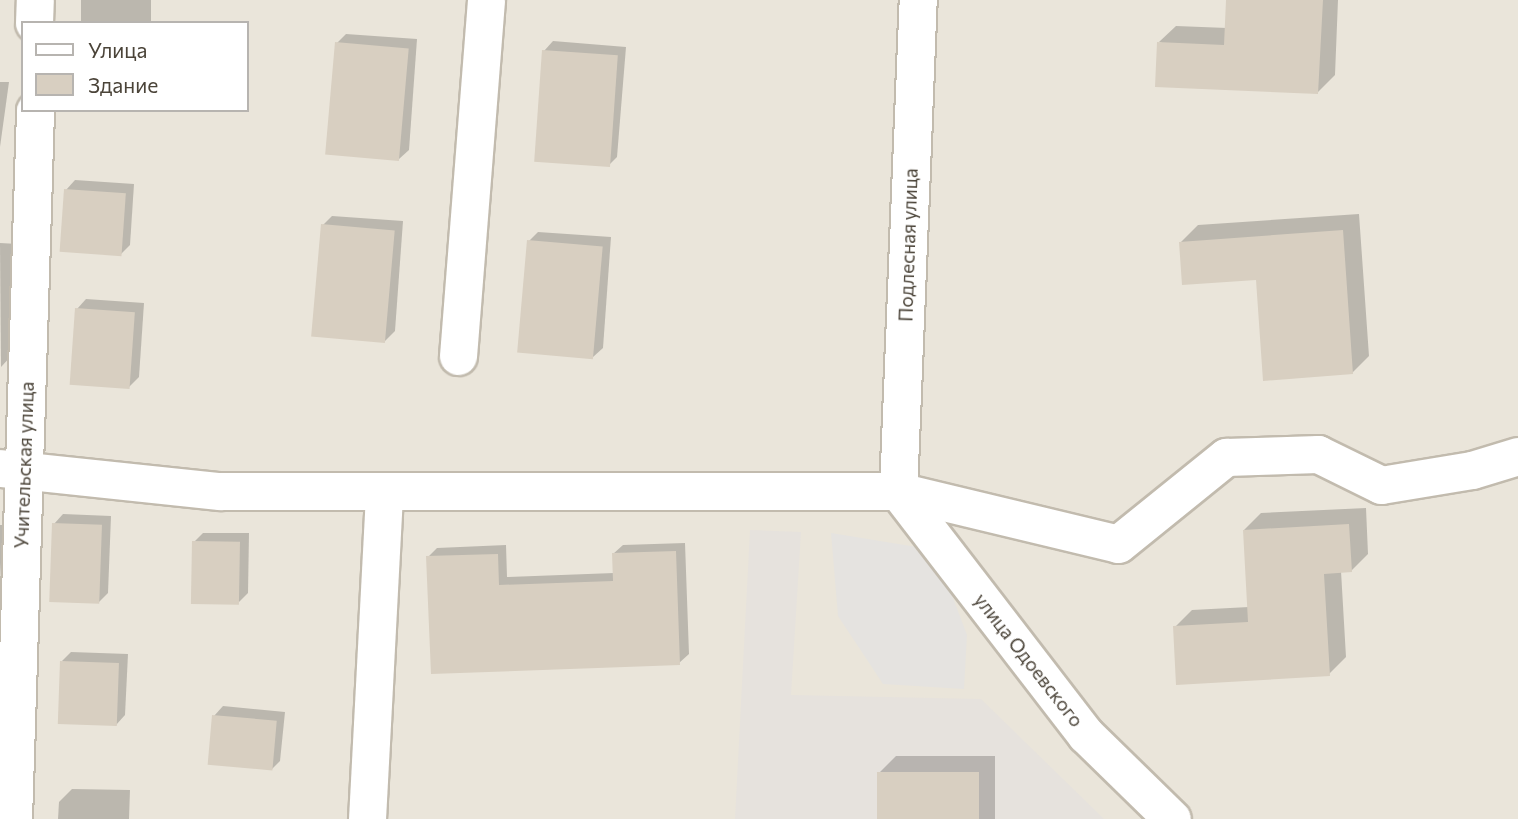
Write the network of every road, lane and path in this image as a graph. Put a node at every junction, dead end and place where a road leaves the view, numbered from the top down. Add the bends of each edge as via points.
1 (35, 0) edge
2 (486, 0) edge
3 (918, 0) edge
4 (34, 21) edge
5 (35, 112) edge
6 (458, 356) dead end
7 (1518, 456) edge
8 (11, 469) edge
9 (384, 491) junction
10 (898, 491) junction
11 (13, 819) edge
12 (367, 819) edge
13 (1172, 819) edge

1 - 4 street
2 - 6 street
3 - 10 street, Подлесная улица
5 - 8 street, Учительская улица
7 - 10 street via 1472,470 1381,485 1318,454 1226,457 1118,544
8 - 9 street via 220,491
8 - 11 street, Учительская улица
9 - 10 street
9 - 12 street
10 - 13 street, улица Одоевского via 1086,735

